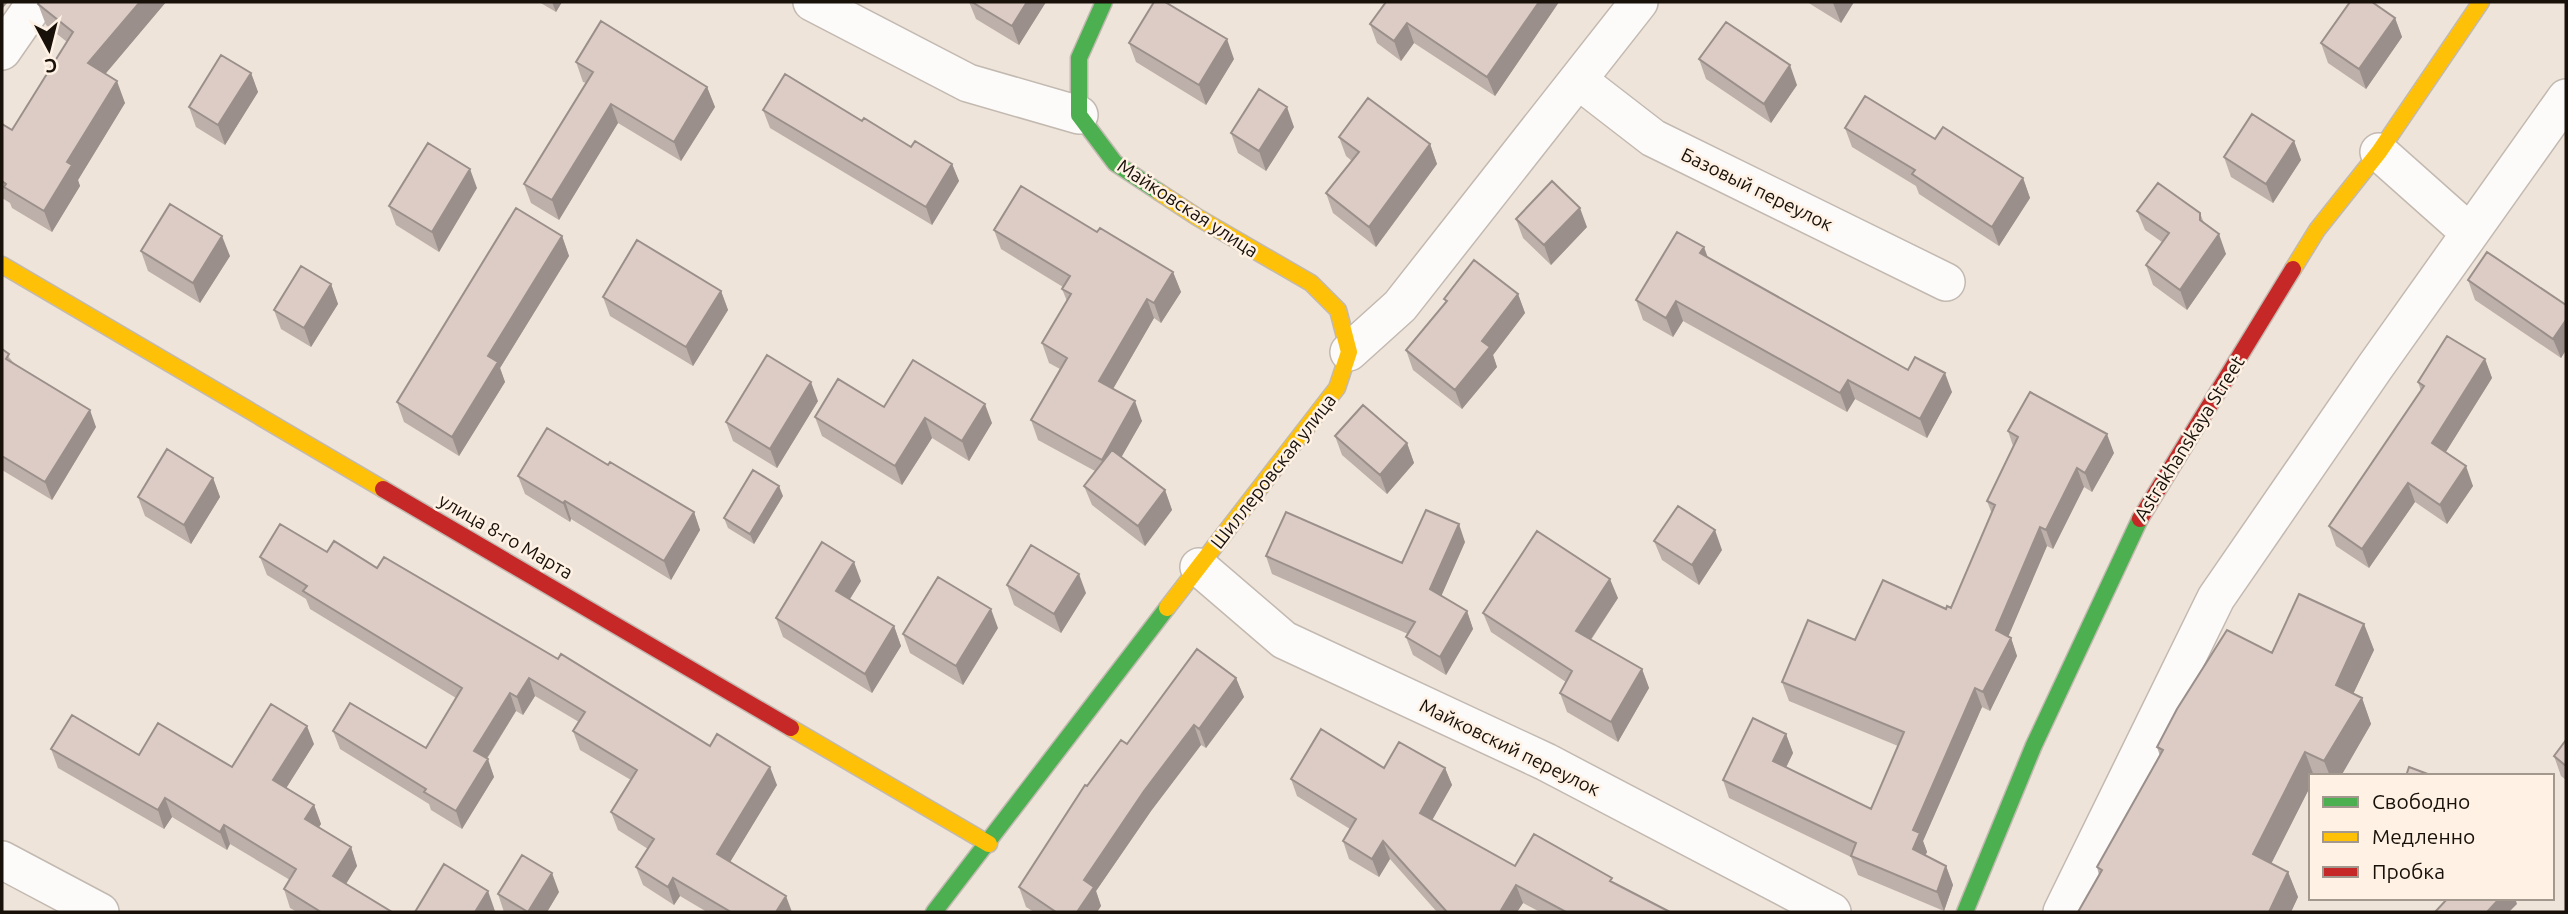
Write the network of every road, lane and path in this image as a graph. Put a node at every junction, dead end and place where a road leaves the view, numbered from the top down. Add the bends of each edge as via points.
1 (36, 2) edge
2 (812, 2) edge
3 (1104, 2) edge
4 (1639, 2) edge
5 (2481, 2) edge
6 (2, 51) edge
7 (1578, 80) junction
8 (2566, 98) edge
9 (1079, 116) junction
10 (2379, 152) junction
11 (2470, 233) junction
12 (2, 265) edge
13 (1947, 282) dead end
14 (1349, 352) junction
15 (1199, 567) junction
16 (989, 844) junction
17 (2, 860) edge
18 (100, 912) edge
19 (934, 912) edge
20 (1832, 912) edge
21 (1965, 912) edge
22 (2062, 912) edge

1 - 6 street
2 - 9 street via 968,83
3 - 9 street via 1079,58
4 - 7 street, Шиллеровская улица
5 - 10 street, Astrakhanskaya Street
7 - 13 street, Базовый переулок via 1653,138
7 - 14 street, Шиллеровская улица via 1400,306
8 - 11 street
9 - 14 street, Майковская улица via 1115,163 1197,218 1311,283 1338,310
10 - 11 street
10 - 21 street, Astrakhanskaya Street via 2317,230 2132,532 2034,745
11 - 22 street via 2216,598
12 - 16 street, улица 8-го Марта
14 - 15 street, Шиллеровская улица via 1337,388
15 - 16 street, Шиллеровская улица
15 - 20 street, Майковский переулок via 1284,640 1546,762
16 - 19 street, Шиллеровская улица
17 - 18 street

